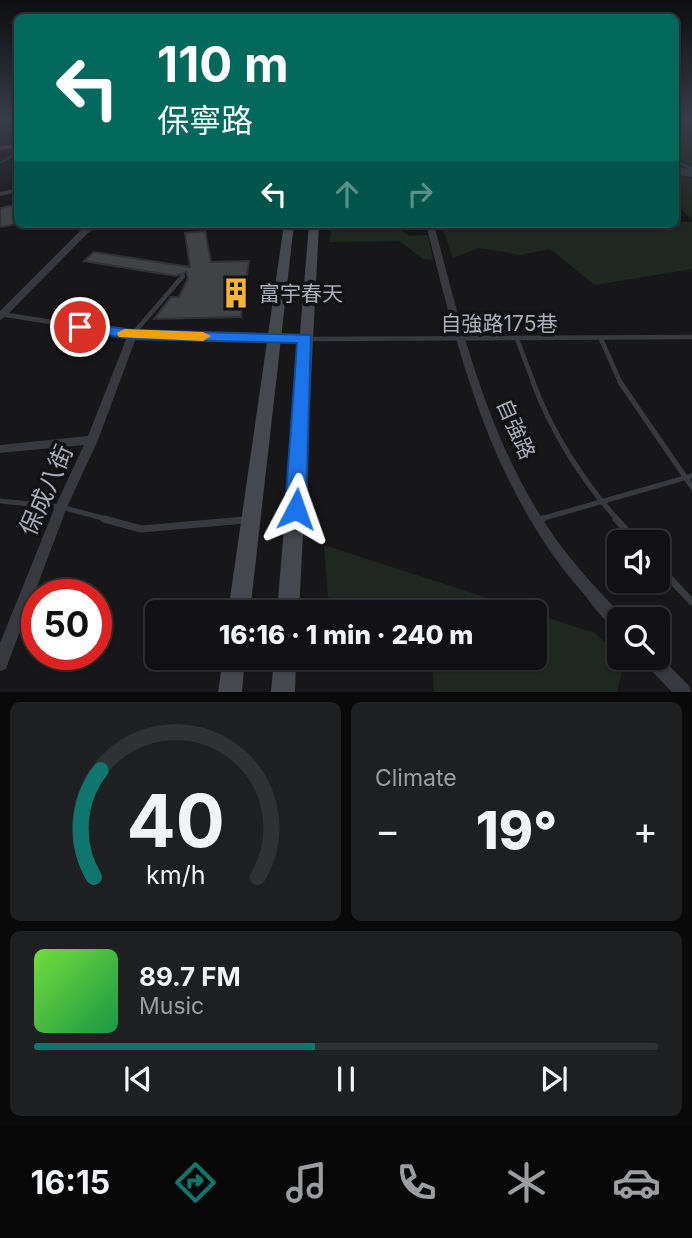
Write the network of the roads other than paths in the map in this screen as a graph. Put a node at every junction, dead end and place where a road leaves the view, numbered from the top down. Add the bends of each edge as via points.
1 (90, 228) edge
2 (289, 228) edge
3 (314, 228) edge
4 (431, 228) edge
5 (183, 276) dead end
6 (1, 315) edge
7 (132, 334) junction
8 (692, 337) edge
9 (460, 338) junction
10 (276, 339) junction
11 (305, 339) junction
12 (517, 339) junction
13 (601, 339) junction
14 (92, 440) junction
15 (0, 449) edge
16 (692, 476) edge
17 (684, 478) junction
18 (692, 486) edge
19 (0, 501) edge
20 (601, 502) junction
21 (61, 506) junction
22 (250, 520) junction
23 (536, 521) junction
24 (626, 530) edge
25 (670, 579) edge
26 (240, 600) edge
27 (289, 600) edge
28 (692, 602) edge
29 (607, 611) edge
30 (1, 656) edge
31 (233, 670) edge
32 (284, 670) edge
33 (662, 670) edge
34 (230, 692) edge
35 (283, 692) edge
36 (683, 692) edge

1 - 6 street
2 - 10 main road
3 - 11 main road
4 - 9 street, 自強路
5 - 7 lane
6 - 7 street
7 - 10 street
7 - 14 street, 保成八街
8 - 13 lane, 自強路175巷
9 - 11 lane, 自強路175巷
9 - 12 lane, 自強路175巷
9 - 23 street, 自強路 via 497,443
10 - 11 street
10 - 22 main road
11 - 27 main road
12 - 13 lane, 自強路175巷
12 - 20 lane via 543,409
13 - 17 lane via 623,388
14 - 15 street
14 - 21 street, 保成八街
16 - 17 lane
17 - 18 lane
17 - 20 lane
19 - 21 lane
20 - 23 lane
20 - 24 lane
21 - 22 lane via 141,529
21 - 30 street, 保成八街
22 - 26 main road
23 - 29 street, 自強路
25 - 28 lane
31 - 34 main road
32 - 35 main road
33 - 36 street

